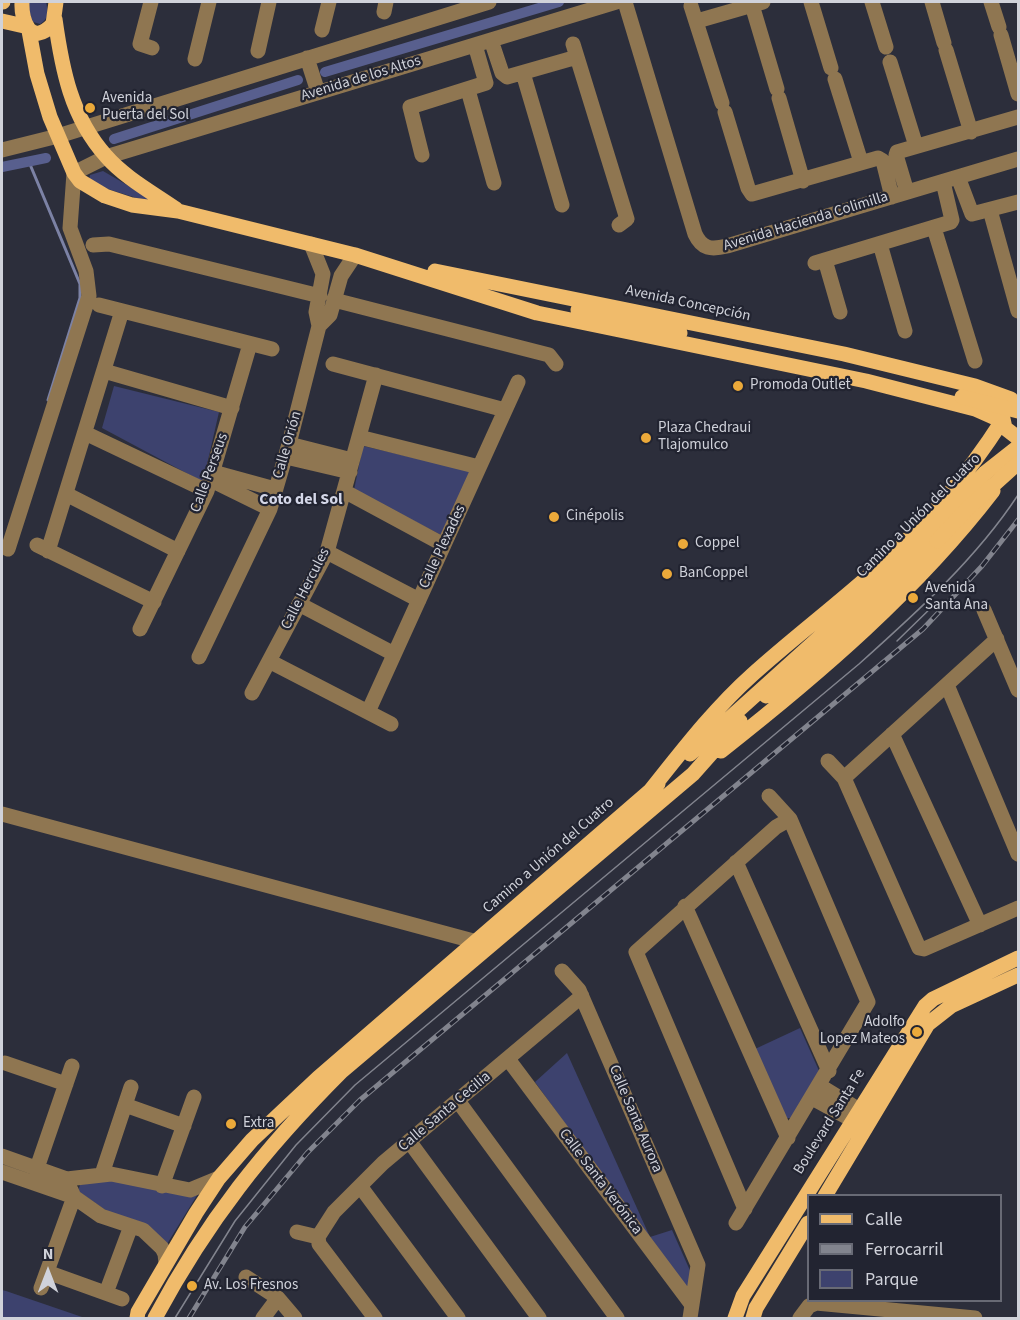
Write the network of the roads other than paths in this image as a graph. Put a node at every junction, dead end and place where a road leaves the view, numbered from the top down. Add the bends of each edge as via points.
1 (22, 2) edge
2 (56, 2) edge
3 (151, 2) edge
4 (209, 2) edge
5 (269, 2) edge
6 (328, 2) edge
7 (489, 2) edge
8 (616, 2) edge
9 (625, 2) edge
10 (811, 2) edge
11 (872, 2) edge
12 (932, 2) edge
13 (991, 2) edge
14 (757, 3) edge
15 (691, 6) dead end
16 (55, 19) junction
17 (2, 21) edge
18 (697, 21) junction
19 (27, 29) junction
20 (322, 30) dead end
21 (491, 40) junction
22 (475, 45) junction
23 (152, 48) dead end
24 (258, 51) dead end
25 (307, 58) junction
26 (195, 59) dead end
27 (523, 73) junction
28 (468, 90) junction
29 (318, 92) junction
30 (1018, 94) edge
31 (1018, 117) edge
32 (86, 127) junction
33 (971, 132) junction
34 (58, 136) junction
35 (916, 146) junction
36 (2, 150) edge
37 (422, 154) dead end
38 (106, 157) junction
39 (1018, 159) edge
40 (861, 162) junction
41 (74, 173) junction
42 (950, 179) junction
43 (803, 181) junction
44 (494, 183) dead end
45 (907, 192) junction
46 (892, 197) junction
47 (1018, 202) edge
48 (561, 205) dead end
49 (990, 210) junction
50 (178, 211) junction
51 (620, 225) dead end
52 (934, 228) junction
53 (311, 244) junction
54 (880, 244) junction
55 (93, 245) dead end
56 (355, 255) junction
57 (417, 274) junction
58 (327, 298) junction
59 (99, 305) dead end
60 (122, 311) junction
61 (1018, 311) edge
62 (840, 312) dead end
63 (905, 331) dead end
64 (250, 344) junction
65 (272, 349) dead end
66 (975, 361) dead end
67 (333, 364) dead end
68 (556, 364) dead end
69 (104, 371) junction
70 (376, 375) junction
71 (518, 382) dead end
72 (1016, 402) edge
73 (232, 408) junction
74 (505, 410) junction
75 (1002, 421) junction
76 (85, 433) junction
77 (359, 437) junction
78 (1018, 438) edge
79 (1018, 447) edge
80 (287, 451) junction
81 (1018, 458) edge
82 (1018, 463) edge
83 (351, 466) junction
84 (479, 467) junction
85 (210, 481) junction
86 (275, 489) junction
87 (344, 492) junction
88 (66, 494) junction
89 (270, 509) junction
90 (932, 537) junction
91 (444, 545) junction
92 (8, 549) dead end
93 (178, 551) junction
94 (327, 552) junction
95 (419, 600) junction
96 (154, 602) junction
97 (299, 604) junction
98 (984, 610) dead end
99 (140, 629) dead end
100 (997, 639) junction
101 (394, 654) junction
102 (198, 657) dead end
103 (269, 662) junction
104 (947, 685) junction
105 (1018, 690) edge
106 (252, 693) dead end
107 (368, 712) junction
108 (391, 724) dead end
109 (892, 734) junction
110 (828, 761) dead end
111 (693, 774) junction
112 (844, 778) junction
113 (650, 791) junction
114 (770, 796) dead end
115 (2, 814) edge
116 (790, 819) junction
117 (1018, 854) edge
118 (736, 861) junction
119 (685, 906) junction
120 (1018, 908) edge
121 (980, 925) junction
122 (477, 942) junction
123 (1018, 958) edge
124 (562, 971) dead end
125 (1018, 975) edge
126 (582, 996) junction
127 (508, 1059) junction
128 (5, 1063) edge
129 (72, 1066) dead end
130 (829, 1071) junction
131 (66, 1084) junction
132 (131, 1087) dead end
133 (816, 1092) junction
134 (194, 1097) dead end
135 (458, 1101) junction
136 (125, 1105) junction
137 (863, 1119) junction
138 (184, 1126) junction
139 (788, 1138) junction
140 (409, 1142) junction
141 (2, 1156) edge
142 (37, 1168) junction
143 (2, 1172) edge
144 (102, 1174) junction
145 (219, 1178) junction
146 (76, 1179) junction
147 (162, 1186) junction
148 (360, 1186) junction
149 (812, 1194) edge
150 (826, 1194) edge
151 (74, 1197) junction
152 (807, 1202) edge
153 (745, 1209) junction
154 (736, 1223) dead end
155 (807, 1225) edge
156 (131, 1226) junction
157 (297, 1232) dead end
158 (318, 1237) junction
159 (166, 1263) junction
160 (47, 1272) junction
161 (246, 1277) dead end
162 (41, 1288) dead end
163 (106, 1293) junction
164 (278, 1298) junction
165 (122, 1299) dead end
166 (691, 1312) edge
167 (804, 1312) edge
168 (137, 1318) edge
169 (155, 1318) edge
170 (263, 1318) edge
171 (295, 1318) edge
172 (375, 1318) edge
173 (458, 1318) edge
174 (539, 1318) edge
175 (617, 1318) edge
176 (735, 1318) edge
177 (753, 1318) edge
178 (975, 1318) edge

1 - 19 main road
2 - 16 main road
3 - 23 street via 140,45
4 - 26 street
5 - 24 street
6 - 20 street
7 - 25 street
8 - 21 street, Avenida de los Altos
9 - 46 street, Avenida Hacienda Colimilla via 700,243 715,250
10 - 40 street
11 - 35 street
12 - 33 street
13 - 30 street
14 - 18 street
14 - 43 street
15 - 18 street
16 - 19 main road via 46,30
16 - 32 main road via 62,68 75,108
17 - 19 main road
18 - 43 street via 748,188 752,194
19 - 34 main road
21 - 22 street, Avenida de los Altos
21 - 27 street via 503,75
22 - 28 street via 486,83
22 - 29 street, Avenida de los Altos
25 - 29 street
25 - 32 street
27 - 48 street
27 - 51 street via 575,51 627,219
28 - 37 street via 410,107
28 - 44 street
29 - 38 street, Avenida de los Altos
31 - 33 street
32 - 34 street
32 - 38 main road
33 - 35 street
34 - 36 street
34 - 41 main road
35 - 45 street via 896,153
38 - 41 street, Avenida de los Altos
38 - 50 main road, Avenida Concepción
39 - 42 street, Avenida Hacienda Colimilla
40 - 43 street
40 - 46 street via 882,159
41 - 50 main road, Avenida Concepción via 105,196 132,205
41 - 92 street via 70,228 86,271 88,296
42 - 45 street, Avenida Hacienda Colimilla
42 - 49 street via 970,212
42 - 52 street via 952,220
45 - 46 street, Avenida Hacienda Colimilla
47 - 49 street
49 - 61 street
50 - 53 main road, Avenida Concepción
52 - 54 street
52 - 66 street
53 - 56 main road, Avenida Concepción
53 - 58 street, Calle Orión
54 - 62 street via 820,262
54 - 63 street
55 - 58 street via 109,244
56 - 57 main road, Avenida Concepción
56 - 58 street, Calle Orión
56 - 72 main road, Avenida Concepción via 844,354 975,386
57 - 72 main road, Avenida Concepción, bridge via 962,397
57 - 75 main road, Avenida Concepción via 537,313 866,381 975,409
58 - 68 street via 549,355
58 - 80 street, Calle Orión via 316,312 319,326
59 - 60 street
60 - 64 street
60 - 69 street
64 - 65 street
64 - 73 street, Calle Perseus
67 - 70 street
69 - 73 street
69 - 76 street
70 - 74 street
70 - 77 street, Calle Hercules
71 - 74 street, Calle Plexades
72 - 75 main road via 1003,409
73 - 85 street, Calle Perseus
74 - 84 street, Calle Plexades
75 - 78 main road via 1010,434
75 - 113 main road via 980,456 914,530 872,572 751,676 702,727
76 - 85 street
76 - 88 street
77 - 83 street, Calle Hercules
77 - 84 street
79 - 90 main road, Camino a Unión del Cuatro via 985,473
80 - 83 street
80 - 86 street, Calle Orión
81 - 111 main road via 922,575 836,655
82 - 90 main road, Camino a Unión del Cuatro, bridge
83 - 87 street, Calle Hercules
84 - 91 street, Calle Plexades
85 - 86 street
85 - 89 street
85 - 93 street, Calle Perseus
86 - 89 street, Calle Orión
87 - 91 street
87 - 94 street, Calle Hercules
88 - 93 street
88 - 96 street via 43,548
89 - 102 street, Calle Orión
90 - 111 main road, Camino a Unión del Cuatro via 868,610 752,708
90 - 113 main road, Camino a Unión del Cuatro
91 - 95 street, Calle Plexades
93 - 96 street, Calle Perseus
94 - 95 street
94 - 97 street, Calle Hercules
95 - 101 street, Calle Plexades
96 - 99 street, Calle Perseus
97 - 101 street
97 - 103 street, Calle Hercules
98 - 100 street
100 - 104 street
100 - 105 street
101 - 107 street, Calle Plexades
103 - 106 street, Calle Hercules
103 - 107 street
104 - 109 street
104 - 117 street
107 - 108 street
109 - 112 street
109 - 121 street
110 - 112 street
111 - 169 main road, Camino a Unión del Cuatro via 342,1071 300,1113 208,1226
112 - 121 street via 919,948
113 - 122 main road, Camino a Unión del Cuatro
114 - 116 street
115 - 122 street
116 - 118 street
116 - 130 street via 868,1002
118 - 119 street
118 - 130 street
119 - 139 street
119 - 153 street via 636,952
120 - 121 street
122 - 145 main road, Camino a Unión del Cuatro via 318,1078 252,1140
123 - 137 main road, Boulevard Santa Fe via 925,1006
124 - 126 street, Calle Santa Aurora
125 - 137 main road, Boulevard Santa Fe via 935,1017
126 - 127 street, Calle Santa Cecilia
126 - 166 street, Calle Santa Aurora via 698,1265
127 - 135 street, Calle Santa Cecilia
127 - 166 street, Calle Santa Verónica
128 - 131 street
129 - 131 street
130 - 133 street
131 - 142 street
132 - 136 street
133 - 137 street
133 - 139 street
134 - 138 street
135 - 140 street, Calle Santa Cecilia
135 - 175 street
136 - 138 street
136 - 144 street
137 - 149 main road, Boulevard Santa Fe
137 - 150 main road, Boulevard Santa Fe
138 - 147 street
139 - 153 street
140 - 148 street, Calle Santa Cecilia
140 - 174 street
141 - 142 street
142 - 146 street
143 - 151 street
144 - 146 street
144 - 147 street via 123,1175
145 - 147 street via 190,1190
145 - 159 main road, Camino a Unión del Cuatro
146 - 151 street via 70,1188
148 - 158 street, Calle Santa Cecilia via 334,1212
148 - 173 street
151 - 156 street via 101,1216
151 - 160 street
152 - 176 main road, Boulevard Santa Fe via 743,1296
153 - 154 street
155 - 177 main road
156 - 159 street via 143,1230 162,1248
156 - 163 street
157 - 158 street
158 - 172 street via 319,1244
159 - 168 main road, Camino a Unión del Cuatro
160 - 162 street
160 - 163 street
161 - 164 street
163 - 165 street
164 - 170 street
164 - 171 street
167 - 178 street via 816,1303

